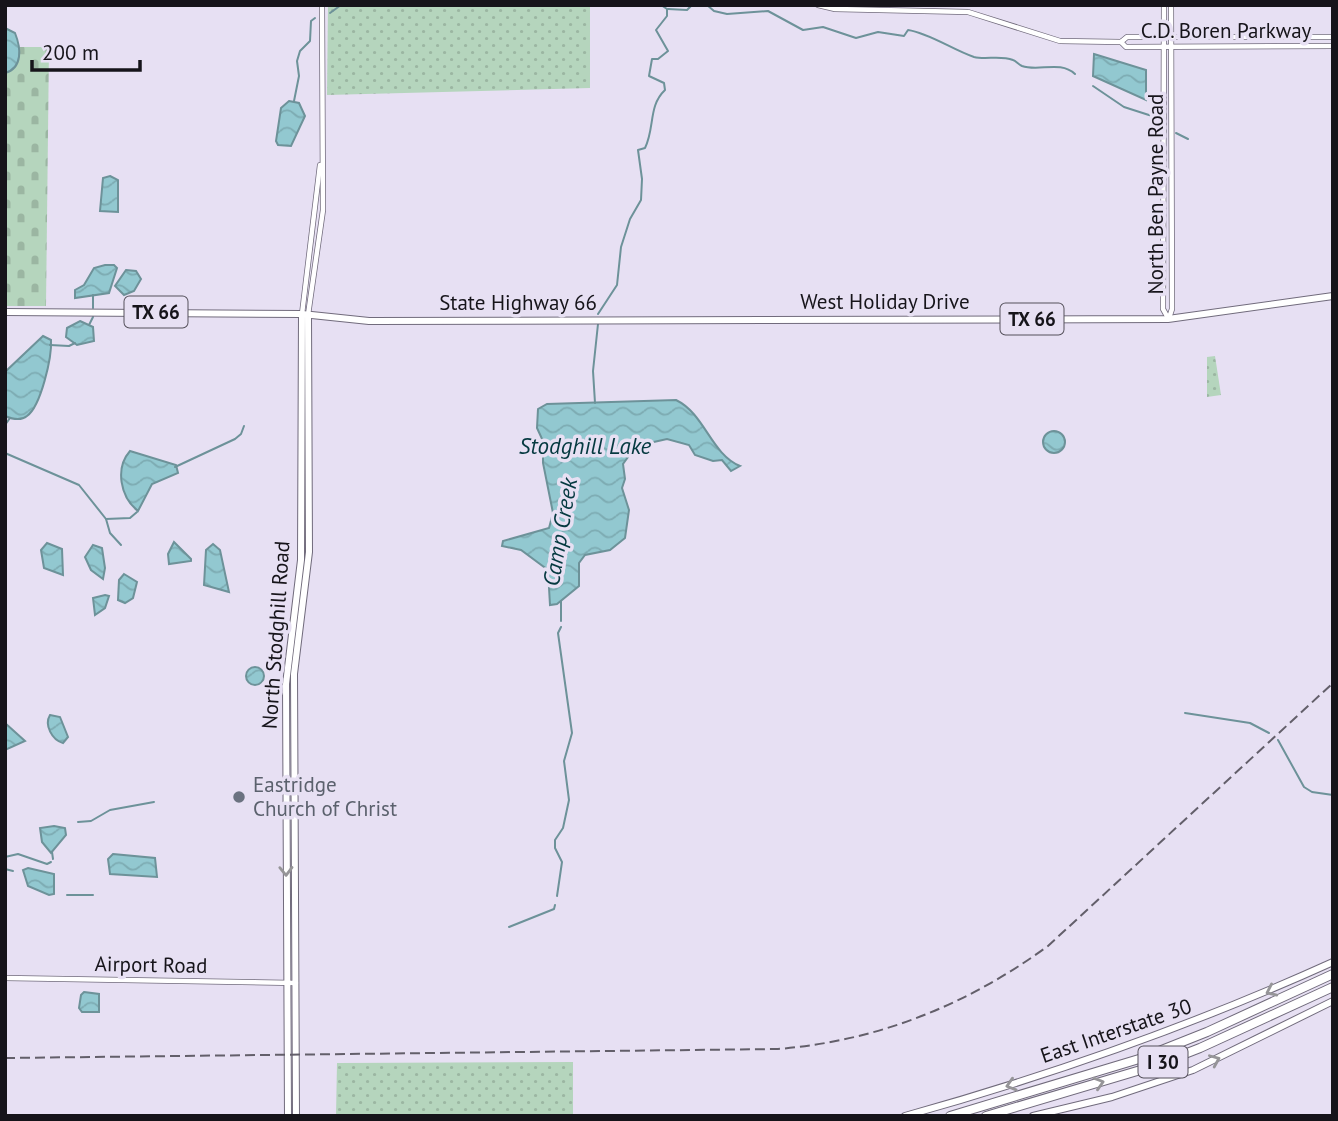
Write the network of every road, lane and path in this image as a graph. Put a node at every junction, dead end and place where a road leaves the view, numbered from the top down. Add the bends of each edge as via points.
1 (322, 5) edge
2 (818, 5) edge
3 (1164, 5) edge
4 (1171, 5) edge
5 (1164, 37) junction
6 (1172, 37) junction
7 (1333, 37) edge
8 (1121, 42) junction
9 (1164, 46) junction
10 (1172, 46) junction
11 (1333, 46) edge
12 (1163, 269) junction
13 (1172, 269) junction
14 (1333, 296) edge
15 (5, 312) edge
16 (305, 314) junction
17 (730, 319) joint
18 (1168, 319) junction
19 (1333, 962) edge
20 (1333, 973) edge
21 (5, 978) edge
22 (292, 983) junction
23 (1333, 987) edge
24 (1333, 1001) edge
25 (288, 1116) edge
26 (296, 1116) edge
27 (905, 1116) edge
28 (950, 1116) edge
29 (986, 1116) edge
30 (1033, 1116) edge

1 - 16 street, North Stodghill Road via 321,158
2 - 8 street, C.D. Boren Parkway via 968,12 1060,41
3 - 5 street, North Ben Payne Road
4 - 6 street, North Ben Payne Road
5 - 6 street, C.D. Boren Parkway
5 - 8 street, C.D. Boren Parkway via 1127,37
5 - 9 street, North Ben Payne Road
6 - 7 street, C.D. Boren Parkway
6 - 10 street, North Ben Payne Road
8 - 9 street, C.D. Boren Parkway via 1126,47
9 - 10 street, C.D. Boren Parkway
9 - 12 street, North Ben Payne Road
10 - 11 street, C.D. Boren Parkway
10 - 13 street, North Ben Payne Road
12 - 13 street
12 - 18 street, North Ben Payne Road via 1163,309
13 - 18 street, North Ben Payne Road
14 - 18 main road, West Holiday Drive / TX 66
15 - 16 main road, TX 66
16 - 17 main road, State Highway 66 / TX 66 via 349,321
16 - 22 main road, North Stodghill Road via 301,560 286,684
17 - 18 main road, West Holiday Drive / TX 66
19 -> 27 main road, East Interstate 30 via 1180,1028
20 - 28 highway, I 30 via 1139,1059
21 - 22 street, Airport Road
22 - 25 main road, North Stodghill Road
22 - 26 main road, North Stodghill Road
29 -> 23 highway, I 30 via 1154,1066
30 -> 24 main road via 1112,1097 1193,1070

